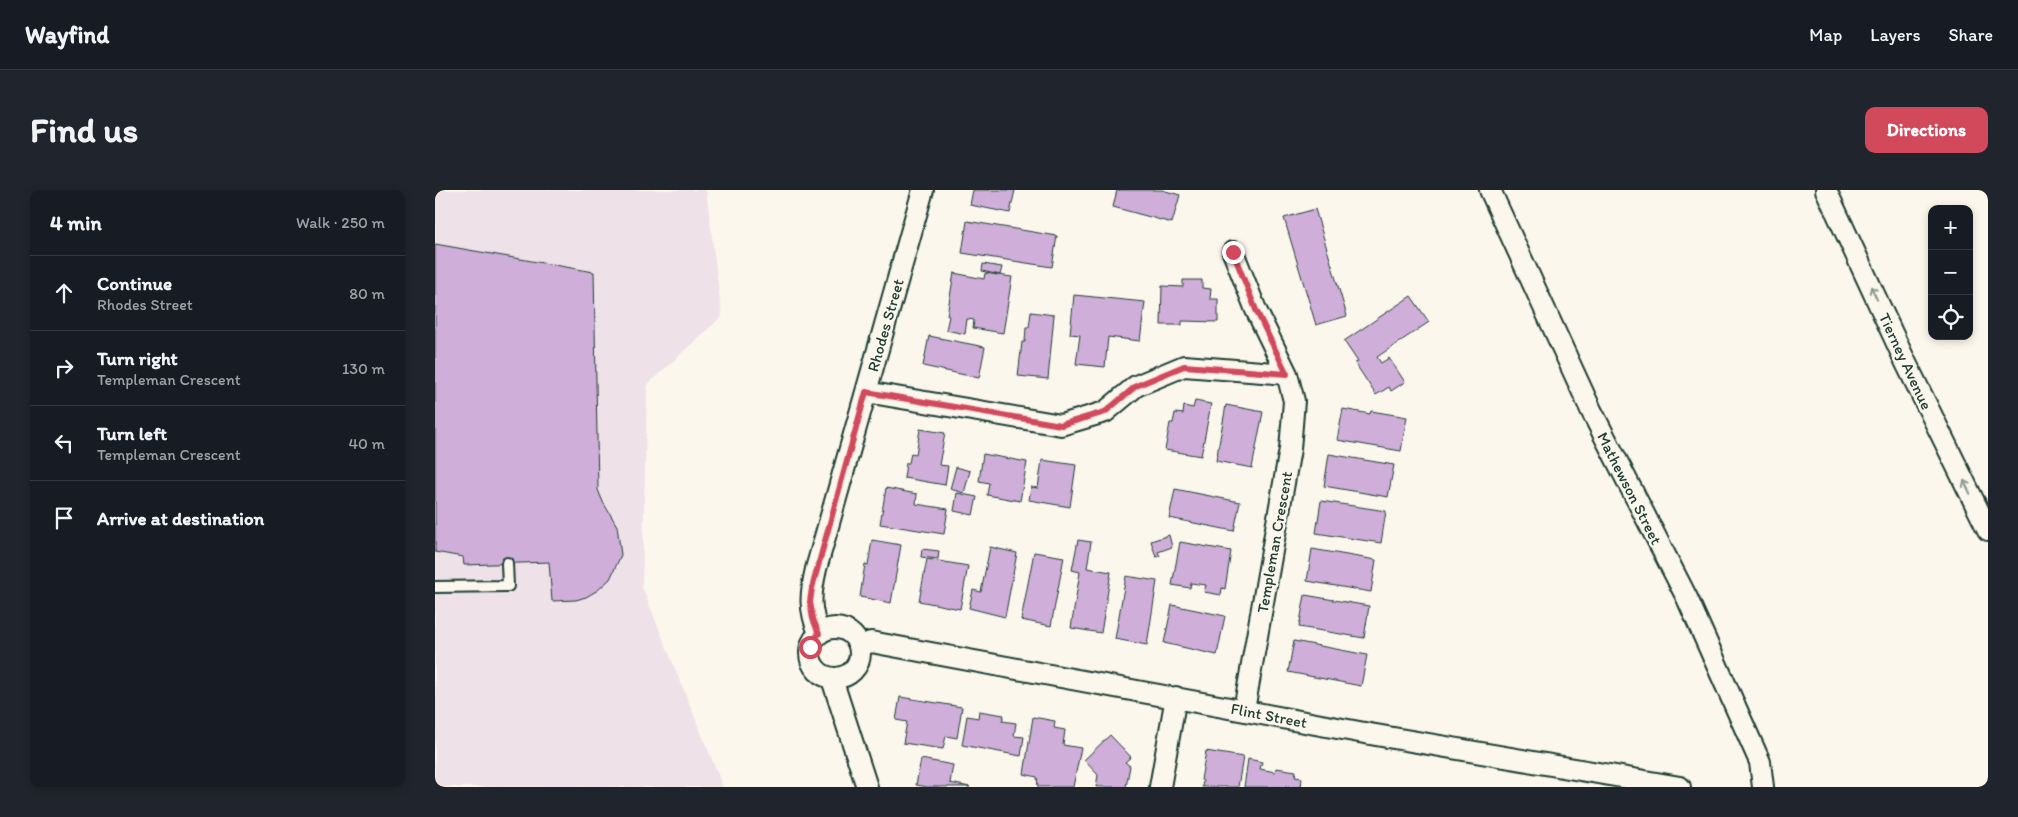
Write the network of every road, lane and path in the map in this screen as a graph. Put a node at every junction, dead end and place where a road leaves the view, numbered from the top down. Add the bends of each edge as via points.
1 (923, 190) edge
2 (1490, 190) edge
3 (1826, 190) edge
4 (1233, 252) dead end
5 (1287, 374) junction
6 (866, 392) junction
7 (1988, 530) edge
8 (507, 563) dead end
9 (435, 587) edge
10 (819, 634) junction
11 (859, 646) junction
12 (832, 679) junction
13 (1176, 697) junction
14 (1244, 710) junction
15 (1643, 784) edge
16 (867, 787) edge
17 (1160, 787) edge
18 (1680, 787) edge
19 (1763, 787) edge

1 - 6 street, Rhodes Street
2 - 19 street, Mathewson Street via 1591,410 1687,598 1760,762
7 -> 3 street, Tierney Avenue
4 - 5 street, Templeman Crescent
5 - 6 street via 1184,366 1136,386 1105,412 1061,425
5 - 14 street, Templeman Crescent via 1294,402 1290,448
6 - 10 street, Rhodes Street via 812,588 810,602
8 - 9 lane via 508,586
10 - 11 street via 839,628 852,634
10 - 12 street via 813,640 810,656 817,671
11 - 12 street via 861,654 855,669 848,675
11 - 13 street, Flint Street via 871,642
12 - 16 street
13 - 14 street, Flint Street
13 - 17 street
14 - 15 street, Flint Street
15 - 18 street, Flint Street

